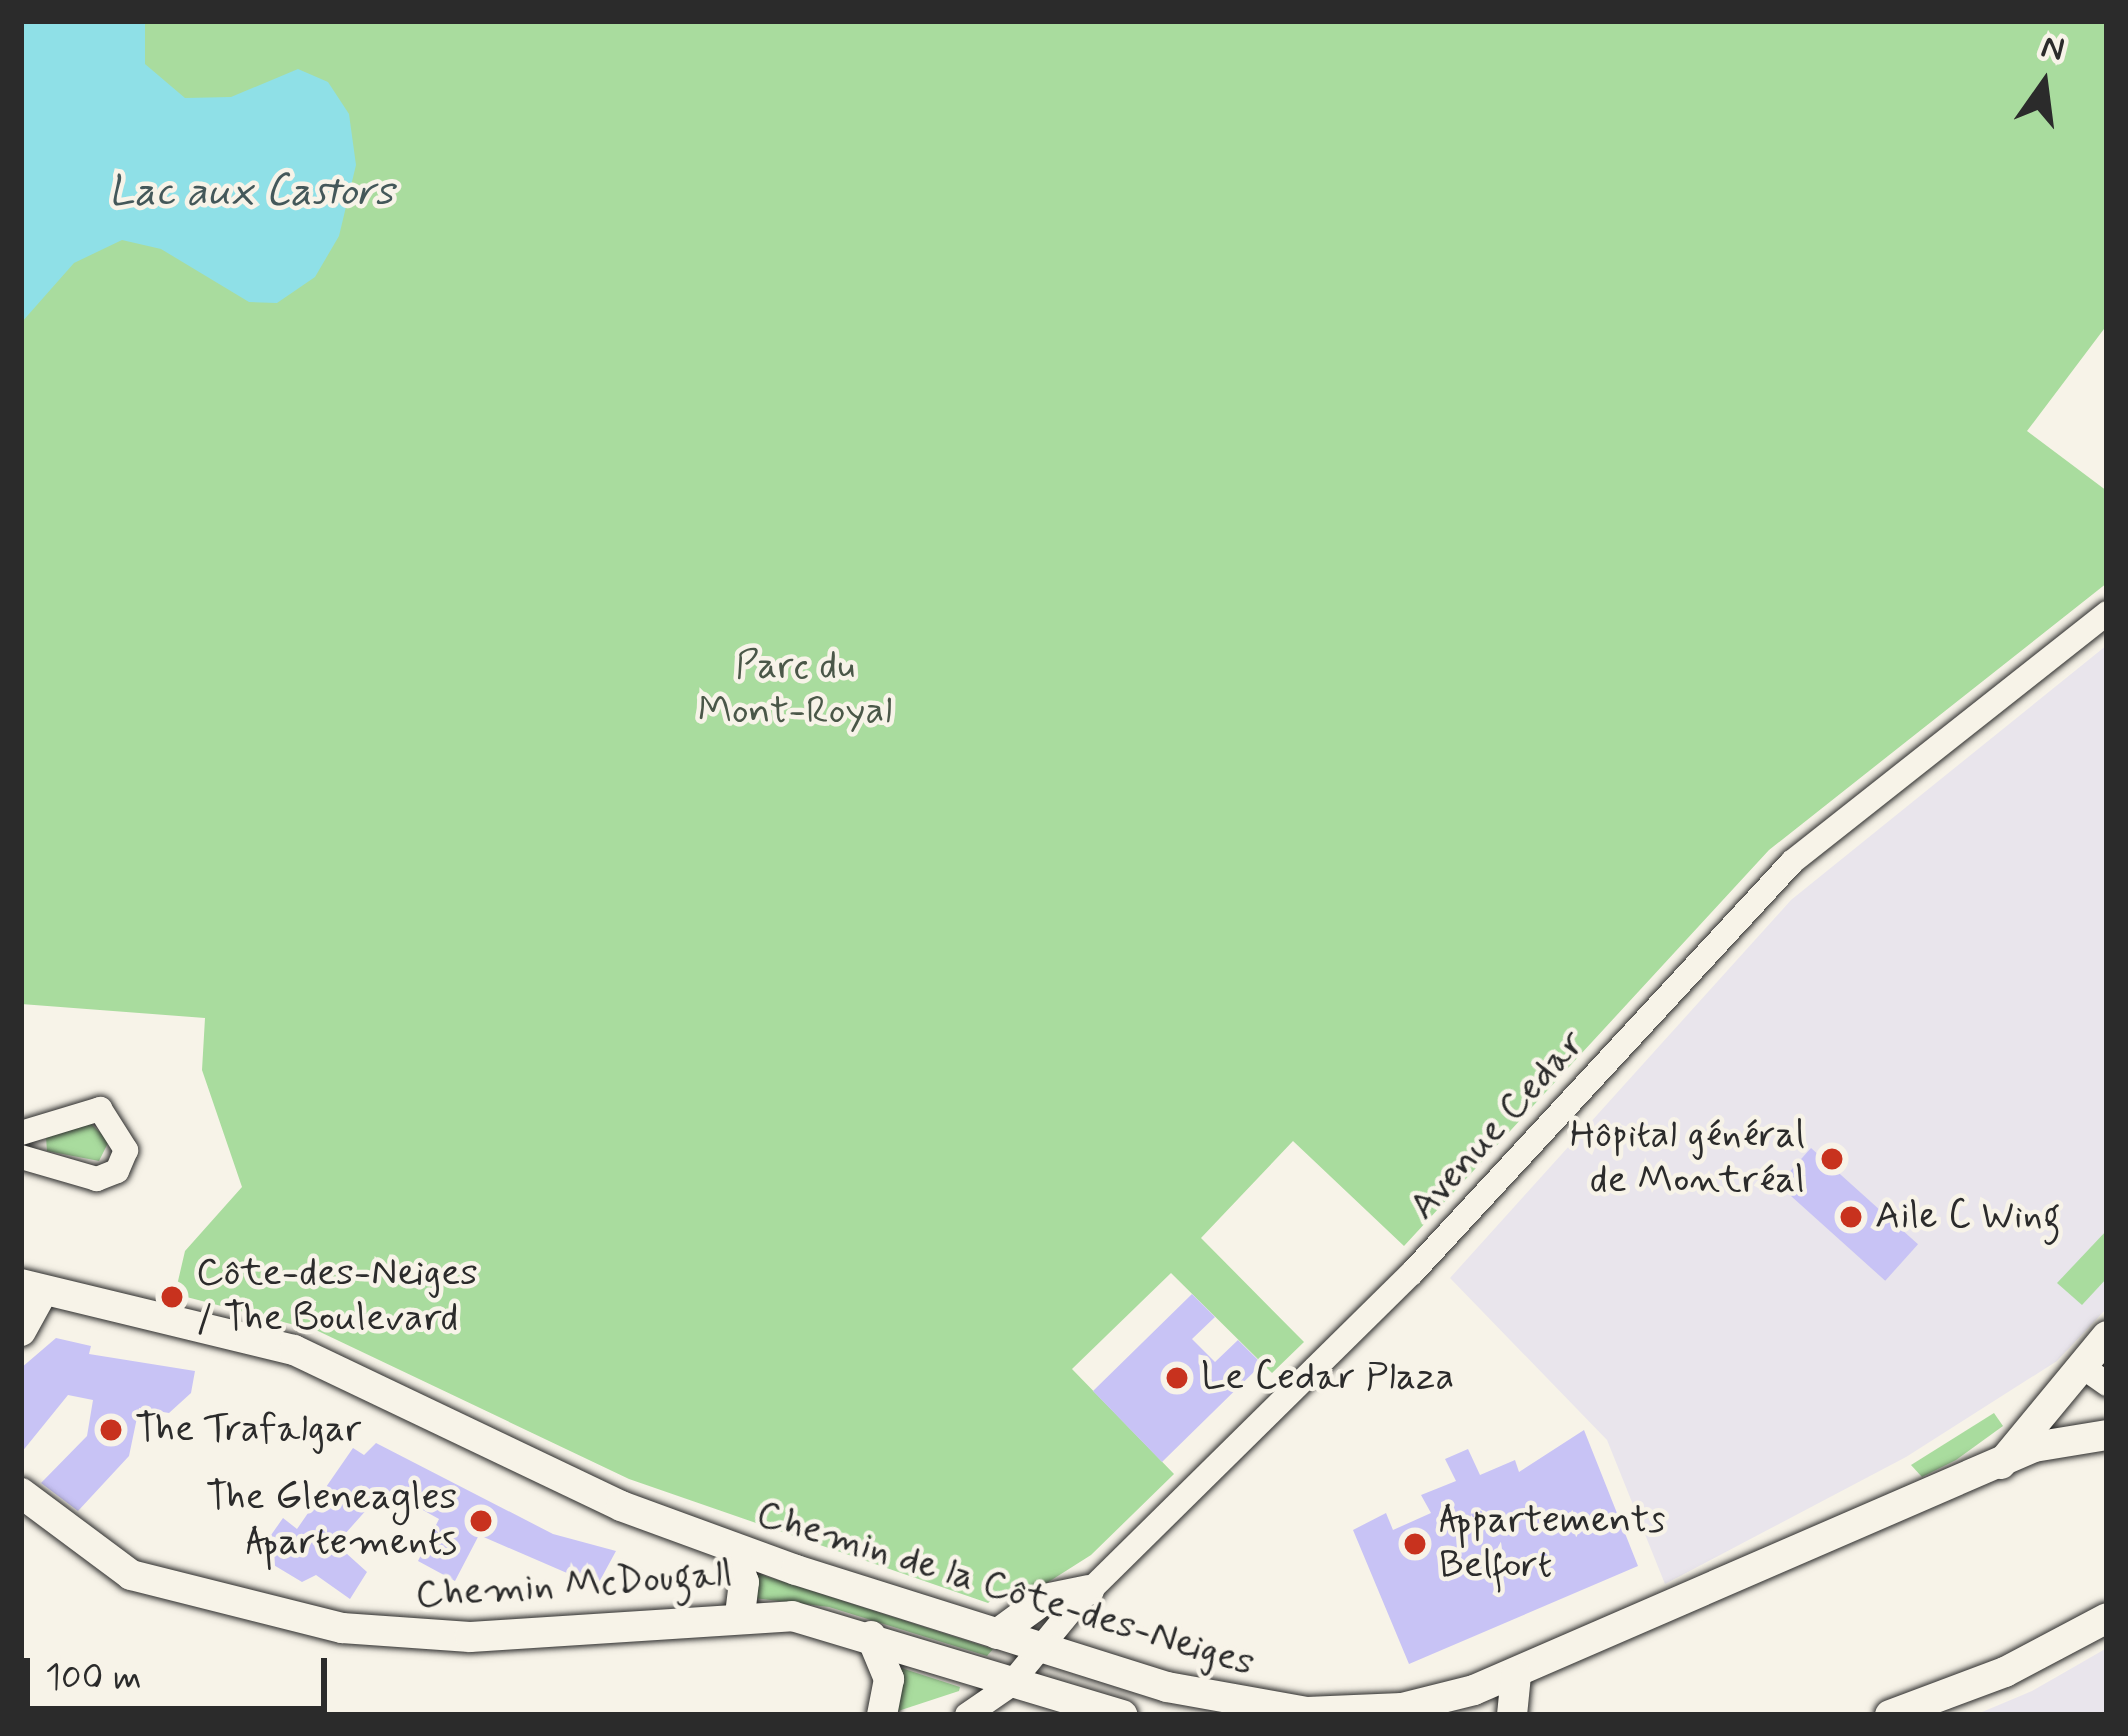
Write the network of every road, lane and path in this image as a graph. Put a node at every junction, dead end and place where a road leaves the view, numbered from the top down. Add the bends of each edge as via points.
1 (2107, 613) edge
2 (21, 1132) edge
3 (21, 1156) edge
4 (32, 1287) edge
5 (21, 1331) edge
6 (2107, 1336) edge
7 (2080, 1365) junction
8 (2107, 1384) edge
9 (2107, 1435) edge
10 (2001, 1464) junction
11 (21, 1493) edge
12 (733, 1549) junction
13 (1090, 1590) junction
14 (740, 1614) junction
15 (2107, 1618) edge
16 (997, 1634) junction
17 (871, 1636) junction
18 (1039, 1647) junction
19 (1516, 1675) junction
20 (1014, 1680) junction
21 (882, 1715) edge
22 (967, 1715) edge
23 (1123, 1715) edge
24 (1512, 1715) edge
25 (1890, 1715) edge

1 - 13 street, Avenue Cedar via 1792,862 1429,1255
2 - 3 street via 100,1109 126,1150 117,1172 97,1179
4 - 5 main road
4 - 12 main road, Chemin de la Côte-des-Neiges via 294,1350
6 - 7 main road
7 - 8 street
7 - 10 main road
9 - 10 main road, Chemin de la Côte-des-Neiges via 2043,1444
10 - 19 main road, Chemin de la Côte-des-Neiges
11 - 14 main road, Chemin McDougall via 145,1581 342,1628 483,1636
12 - 14 main road via 744,1582
12 - 16 main road, Chemin de la Côte-des-Neiges
13 - 16 main road via 1045,1600
13 - 18 street, Avenue Cedar
14 - 17 main road, Chemin McDougall
15 - 25 main road via 2006,1672
16 - 18 main road, Chemin de la Côte-des-Neiges
17 - 20 main road, Chemin McDougall
17 - 21 main road via 890,1679
18 - 19 main road, Chemin de la Côte-des-Neiges via 1182,1691 1306,1712 1402,1708
18 - 20 street, Avenue Cedar
19 - 24 main road
20 - 22 street, Avenue Cedar
20 - 23 main road, Chemin McDougall

